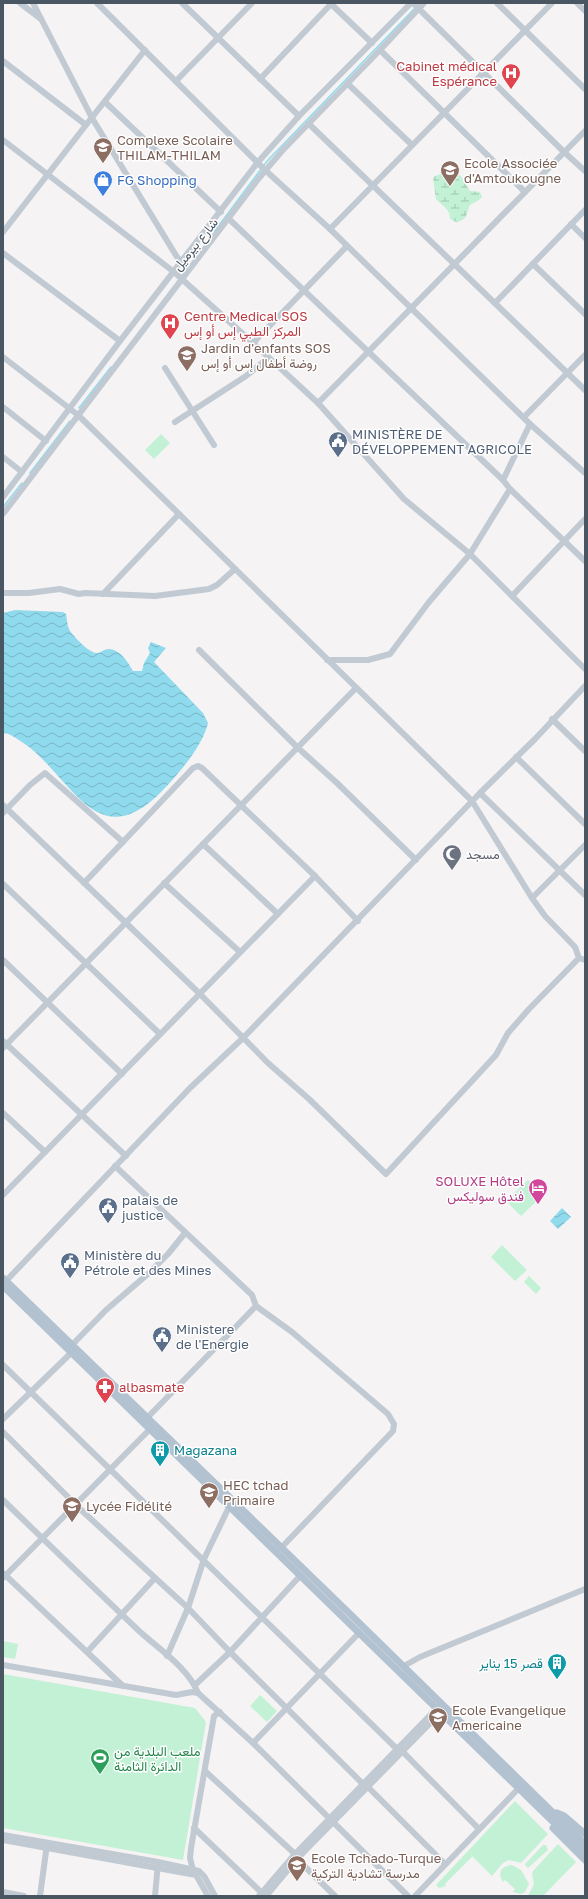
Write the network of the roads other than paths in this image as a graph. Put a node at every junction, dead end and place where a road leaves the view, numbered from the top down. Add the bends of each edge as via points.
1 (20, 3) edge
2 (34, 3) edge
3 (96, 3) edge
4 (182, 3) edge
5 (252, 3) edge
6 (412, 3) edge
7 (424, 3) edge
8 (496, 3) edge
9 (552, 3) edge
10 (577, 3) edge
11 (330, 4) edge
12 (419, 8) junction
13 (585, 11) edge
14 (42, 20) junction
15 (525, 30) junction
16 (218, 38) junction
17 (372, 43) junction
18 (144, 50) junction
19 (380, 50) junction
20 (3, 61) edge
21 (483, 72) junction
22 (260, 79) junction
23 (176, 81) junction
24 (348, 84) junction
25 (585, 89) edge
26 (105, 102) junction
27 (443, 113) junction
28 (299, 116) junction
29 (92, 118) junction
30 (309, 124) junction
31 (86, 125) junction
32 (585, 131) edge
33 (3, 140) edge
34 (412, 145) junction
35 (564, 152) junction
36 (258, 162) junction
37 (265, 170) junction
38 (585, 171) edge
39 (48, 174) junction
40 (374, 187) junction
41 (525, 192) junction
42 (585, 210) edge
43 (221, 212) junction
44 (229, 219) junction
45 (571, 224) junction
46 (330, 229) junction
47 (3, 232) edge
48 (585, 238) edge
49 (347, 246) junction
50 (3, 252) edge
51 (181, 263) junction
52 (454, 264) junction
53 (533, 264) junction
54 (188, 269) junction
55 (174, 272) junction
56 (181, 278) junction
57 (306, 290) junction
58 (495, 303) junction
59 (412, 308) junction
60 (585, 314) edge
61 (120, 341) junction
62 (253, 343) junction
63 (370, 352) junction
64 (585, 355) edge
65 (3, 357) edge
66 (268, 358) junction
67 (165, 368) dead end
68 (567, 372) junction
69 (585, 390) edge
70 (318, 403) junction
71 (3, 407) edge
72 (192, 410) junction
73 (74, 412) junction
74 (524, 417) junction
75 (176, 422) dead end
76 (530, 424) junction
77 (46, 441) junction
78 (214, 445) dead end
79 (3, 457) edge
80 (22, 472) junction
81 (585, 473) edge
82 (503, 480) junction
83 (510, 490) junction
84 (3, 497) edge
85 (3, 514) edge
86 (179, 514) junction
87 (585, 519) edge
88 (564, 540) junction
89 (470, 554) junction
90 (585, 561) edge
91 (235, 569) junction
92 (3, 593) edge
93 (103, 594) junction
94 (512, 596) junction
95 (199, 650) dead end
96 (327, 660) junction
97 (585, 669) edge
98 (585, 686) edge
99 (356, 688) junction
100 (552, 719) junction
101 (297, 748) junction
102 (585, 751) edge
103 (516, 757) junction
104 (480, 793) junction
105 (472, 801) junction
106 (241, 805) junction
107 (4, 809) edge
108 (585, 824) edge
109 (123, 842) junction
110 (203, 844) junction
111 (585, 845) edge
112 (416, 860) junction
113 (560, 870) junction
114 (315, 876) junction
115 (84, 883) junction
116 (164, 883) junction
117 (3, 884) edge
118 (585, 895) edge
119 (532, 898) junction
120 (278, 914) junction
121 (358, 921) junction
122 (125, 924) junction
123 (240, 952) junction
124 (582, 959) edge
125 (3, 960) edge
126 (85, 964) junction
127 (200, 994) junction
128 (47, 1003) junction
129 (160, 1034) junction
130 (243, 1038) junction
131 (4, 1045) edge
132 (122, 1074) junction
133 (3, 1113) edge
134 (82, 1114) junction
135 (45, 1152) junction
136 (126, 1156) junction
137 (115, 1166) junction
138 (3, 1194) edge
139 (185, 1232) junction
140 (4, 1282) edge
141 (256, 1306) junction
142 (72, 1349) junction
143 (3, 1365) edge
144 (31, 1392) junction
145 (147, 1418) junction
146 (3, 1419) edge
147 (152, 1427) junction
148 (3, 1432) edge
149 (110, 1469) junction
150 (3, 1500) edge
151 (76, 1505) junction
152 (229, 1507) junction
153 (42, 1538) junction
154 (281, 1548) junction
155 (204, 1559) junction
156 (4, 1576) edge
157 (300, 1576) junction
158 (155, 1578) junction
159 (585, 1589) edge
160 (188, 1608) junction
161 (122, 1615) junction
162 (262, 1617) junction
163 (359, 1633) junction
164 (88, 1651) junction
165 (230, 1652) junction
166 (167, 1656) junction
167 (3, 1665) edge
168 (404, 1666) junction
169 (321, 1674) junction
170 (195, 1685) junction
171 (123, 1686) junction
172 (198, 1693) junction
173 (441, 1708) junction
174 (287, 1709) junction
175 (220, 1712) junction
176 (253, 1743) junction
177 (400, 1750) junction
178 (492, 1757) junction
179 (205, 1771) junction
180 (365, 1785) junction
181 (519, 1788) junction
182 (550, 1814) junction
183 (331, 1821) junction
184 (194, 1828) junction
185 (479, 1829) junction
186 (3, 1835) edge
187 (3, 1840) edge
188 (582, 1841) edge
189 (47, 1846) junction
190 (585, 1853) edge
191 (296, 1856) junction
192 (585, 1860) edge
193 (445, 1864) junction
194 (158, 1865) junction
195 (193, 1870) junction
196 (3, 1892) edge
197 (262, 1895) edge
198 (24, 1896) edge
199 (40, 1896) edge
200 (155, 1896) edge
201 (208, 1896) edge
202 (215, 1896) edge
203 (335, 1896) edge
204 (408, 1896) edge
205 (415, 1896) edge

1 - 14 street
2 - 14 street
3 - 18 street
4 - 16 street
5 - 16 street
6 - 12 street
6 - 17 street, شارع بيرميل
7 - 12 street, شارع بيرميل
8 - 15 street
9 - 15 street
10 - 13 street
11 - 17 street
11 - 22 street
12 - 19 street, شارع بيرميل
12 - 21 street
14 - 29 street
15 - 21 street
15 - 25 street
16 - 22 street
16 - 23 street
17 - 28 street, شارع بيرميل
18 - 23 street
18 - 26 street
19 - 24 street, شارع بيرميل
19 - 27 street
20 - 31 street
21 - 27 street
21 - 35 street
22 - 28 street
23 - 36 street
24 - 30 street, شارع بيرميل
24 - 34 street
26 - 29 street
26 - 43 street
27 - 34 street
27 - 41 street
28 - 36 street, شارع بيرميل
29 - 31 street
29 - 51 street
30 - 37 street, شارع بيرميل
30 - 40 street
31 - 39 street
32 - 35 street
33 - 39 street
34 - 40 street
35 - 38 street
35 - 41 street
36 - 37 street
36 - 43 street, شارع بيرميل
37 - 44 street, شارع بيرميل
37 - 46 street
39 - 47 street
39 - 55 street
40 - 46 street
40 - 52 street
41 - 52 street
42 - 45 street
43 - 51 street, شارع بيرميل
44 - 54 street, شارع بيرميل
44 - 57 street
45 - 48 street
45 - 53 street
46 - 49 street
49 - 57 street
49 - 59 street
50 - 61 street
51 - 54 street
51 - 55 street, شارع بيرميل
52 - 58 street
52 - 59 street
53 - 58 street
53 - 60 street
54 - 56 street, شارع بيرميل
55 - 56 street
55 - 61 street, شارع بيرميل
56 - 62 street
56 - 73 street, شارع بيرميل
57 - 62 street
57 - 63 street
58 - 68 street
59 - 63 street
59 - 74 street
61 - 73 street, شارع بيرميل
62 - 66 street
63 - 70 street
63 - 82 street
64 - 68 street
65 - 73 street
66 - 70 street
66 - 72 street via 246,376
67 - 72 street
68 - 69 street
68 - 74 street
70 - 89 street via 404,499
71 - 77 street
72 - 75 street
72 - 78 street
73 - 77 street, شارع بيرميل
73 - 85 street, شارع بيرميل
73 - 86 street
74 - 76 street
76 - 81 street
76 - 82 street
77 - 80 street, شارع بيرميل
79 - 80 street
80 - 84 street, شارع بيرميل
82 - 83 street
83 - 88 street
83 - 89 street
86 - 91 street
86 - 93 street
87 - 88 street
88 - 90 street
88 - 94 street
89 - 94 street
89 - 96 street via 429,602 390,654 368,660
91 - 93 street via 209,589 155,596
91 - 96 street
92 - 93 street via 60,589 79,594
94 - 97 street
95 - 101 street
96 - 99 street
98 - 100 street
99 - 101 street
99 - 105 street
100 - 102 street
100 - 103 street
101 - 106 street
101 - 112 street
103 - 104 street
103 - 108 street
104 - 105 street
104 - 113 street
105 - 112 street
105 - 119 street
106 - 109 street via 198,766 193,768
106 - 110 street
106 - 114 street
107 - 109 street via 45,773
107 - 115 street
109 - 115 street
110 - 116 street
110 - 120 street
111 - 113 street
112 - 121 street
113 - 118 street
113 - 119 street
114 - 120 street
114 - 121 street
115 - 122 street
116 - 122 street
116 - 123 street
117 - 126 street
119 - 124 street via 545,916 575,947
120 - 123 street
121 - 130 street
122 - 126 street
122 - 127 street
123 - 127 street
124 - 130 street via 529,1009 508,1033 496,1055 386,1174
125 - 128 street
126 - 128 street
126 - 129 street
127 - 129 street
127 - 130 street
128 - 131 street
128 - 132 street
129 - 132 street
130 - 136 street via 190,1088
131 - 134 street
132 - 134 street
133 - 135 street
134 - 135 street
134 - 136 street
135 - 138 street
136 - 137 street
137 - 139 street
137 - 140 street
139 - 141 street via 252,1295
139 - 142 street via 154,1268 106,1310
140 - 142 main road
141 - 145 street
141 - 154 street via 309,1346 388,1414 394,1424 393,1431
142 - 144 street
142 - 145 main road
142 - 147 main road
143 - 144 street
144 - 146 street
144 - 149 street
145 - 147 main road
147 - 149 street
147 - 152 main road
147 - 154 main road
148 - 151 street
149 - 151 street
149 - 155 street
150 - 153 street
151 - 153 street
151 - 158 street
152 - 155 street
152 - 157 main road
153 - 156 street
153 - 161 street
154 - 168 main road
155 - 160 street
155 - 162 street
156 - 164 street
157 - 162 street
157 - 163 main road
158 - 160 street
158 - 161 street
159 - 168 street via 420,1657
160 - 165 street
160 - 166 street
161 - 164 street
161 - 166 street
162 - 165 street
162 - 169 street
163 - 169 street
163 - 173 main road
164 - 171 street
165 - 170 street
165 - 174 street
166 - 170 street
167 - 171 street
168 - 173 main road
169 - 174 street
169 - 177 street
170 - 172 street
171 - 172 street via 176,1695
172 - 175 street
173 - 177 street
173 - 178 main road
174 - 176 street
174 - 180 street
175 - 176 street
175 - 179 street via 214,1716
176 - 183 street
177 - 180 street
177 - 185 street
178 - 181 main road
178 - 182 main road
179 - 184 street
179 - 191 street
180 - 183 street
180 - 193 street
181 - 182 main road
181 - 185 street
182 - 188 main road
182 - 188 main road via 564,1816
182 - 192 main road via 555,1830
183 - 191 street
183 - 204 street
184 - 195 street via 190,1858
184 - 197 street
185 - 193 street
186 - 189 street
187 - 189 street
188 - 190 main road
189 - 194 street
189 - 199 street
191 - 197 street
191 - 203 street
193 - 205 street
194 - 195 street
194 - 200 street
194 - 201 street via 196,1875
195 - 202 street via 204,1876
196 - 198 street

